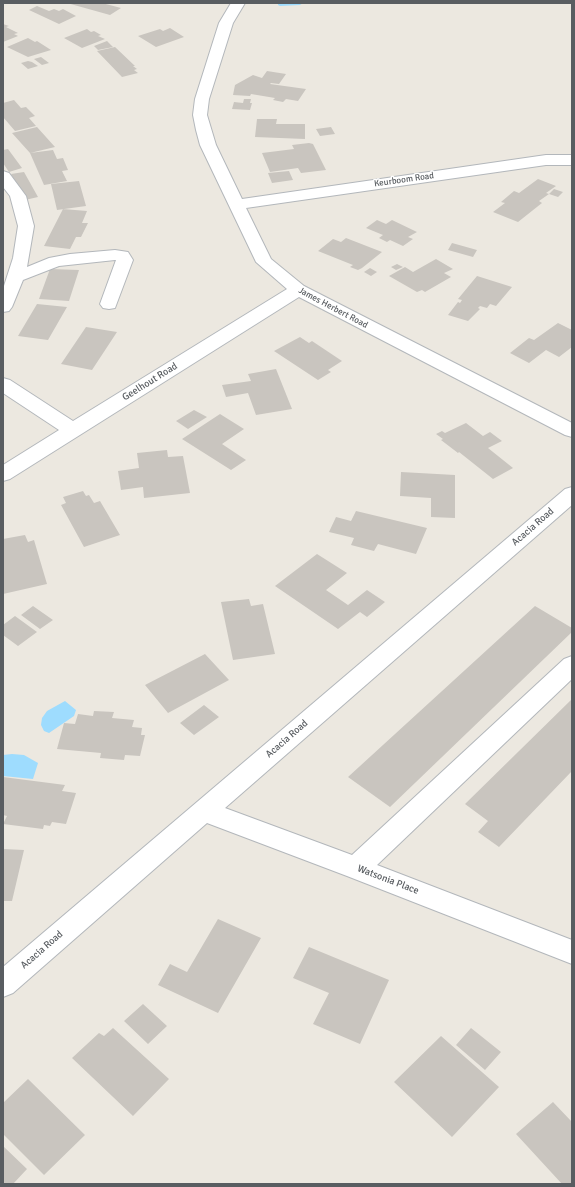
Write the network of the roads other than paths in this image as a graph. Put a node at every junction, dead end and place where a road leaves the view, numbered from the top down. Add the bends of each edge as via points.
1 (238, 3) edge
2 (572, 160) edge
3 (3, 176) edge
4 (236, 205) junction
5 (16, 277) junction
6 (298, 290) junction
7 (110, 304) dead end
8 (3, 307) edge
9 (3, 384) edge
10 (73, 430) junction
11 (572, 431) edge
12 (3, 474) edge
13 (572, 494) edge
14 (572, 665) edge
15 (203, 811) junction
16 (356, 868) junction
17 (572, 952) edge
18 (3, 984) edge

1 - 4 street, James Herbert Road via 226,23 202,99 200,115 208,145
2 - 4 street, Keurboom Road via 546,160
3 - 5 street via 18,196 26,226
4 - 6 street, James Herbert Road via 264,262
5 - 7 street via 70,258 115,254 122,256 124,260
5 - 8 street
6 - 10 street, Geelhout Road
6 - 11 street, James Herbert Road
9 - 10 street
10 - 12 street, Geelhout Road
13 - 15 street, Acacia Road
14 - 16 street
15 - 16 street, Watsonia Place
15 - 18 street, Acacia Road
16 - 17 street, Watsonia Place

